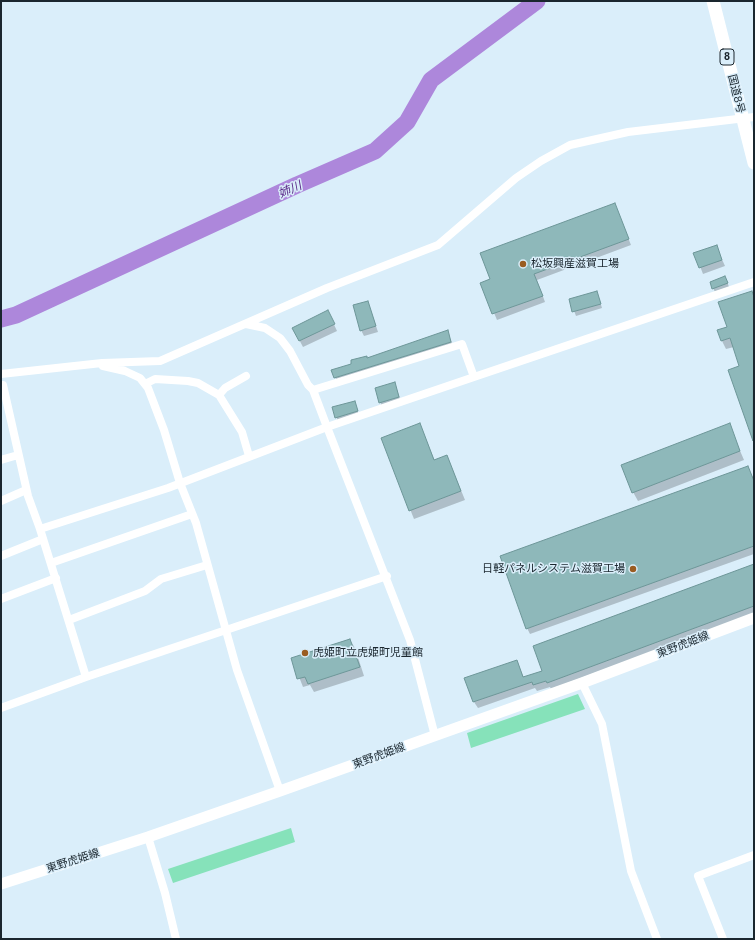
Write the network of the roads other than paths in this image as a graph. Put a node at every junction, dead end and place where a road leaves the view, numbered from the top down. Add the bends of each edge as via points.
1 (713, 1) edge
2 (745, 116) edge
3 (754, 163) edge
4 (754, 282) edge
5 (246, 324) junction
6 (96, 364) junction
7 (1, 374) edge
8 (246, 376) dead end
9 (474, 377) junction
10 (145, 384) junction
11 (1, 385) edge
12 (313, 390) junction
13 (219, 395) junction
14 (327, 427) junction
15 (18, 455) junction
16 (250, 456) junction
17 (1, 460) edge
18 (180, 483) junction
19 (26, 490) junction
20 (1, 501) edge
21 (192, 514) junction
22 (40, 529) junction
23 (43, 539) junction
24 (1, 556) edge
25 (51, 564) junction
26 (207, 565) junction
27 (387, 576) junction
28 (56, 578) junction
29 (1, 599) edge
30 (754, 618) edge
31 (69, 620) junction
32 (224, 630) junction
33 (86, 677) junction
34 (582, 683) junction
35 (1, 708) edge
36 (435, 736) junction
37 (280, 791) junction
38 (148, 837) junction
39 (754, 855) edge
40 (1, 884) edge
41 (176, 939) edge
42 (657, 939) edge
43 (723, 939) edge

1 - 2 highway, 国道8号 / 8
2 - 3 highway, 国道8号 / 8
2 - 5 street via 628,132 570,145 516,178 438,245 327,288
4 - 9 street
5 - 6 street via 160,361
5 - 12 street via 265,328 280,338
6 - 7 street
6 - 10 street via 125,371 140,378
8 - 13 street via 225,388
9 - 12 street via 462,344
9 - 14 street
10 - 13 street via 155,379 188,381 198,383
10 - 18 street via 158,413
11 - 15 street
12 - 14 street
13 - 16 street via 242,432
14 - 16 street
14 - 27 street
15 - 17 street
15 - 19 street
16 - 18 street
18 - 21 street
18 - 22 street
19 - 20 street
19 - 22 street
21 - 25 street
21 - 26 street
22 - 23 street
23 - 24 street
23 - 25 street
25 - 28 street
26 - 31 street via 161,580 145,591
26 - 32 street
27 - 32 street
27 - 36 street via 410,640
28 - 29 street
28 - 31 street
30 - 34 main road, 東野虎姫線
31 - 33 street
32 - 33 street
32 - 37 street
33 - 35 street
34 - 36 main road, 東野虎姫線
34 - 42 street via 602,724 631,871
36 - 37 main road, 東野虎姫線
37 - 38 main road, 東野虎姫線
38 - 40 main road, 東野虎姫線
38 - 41 street
39 - 43 street via 698,876

